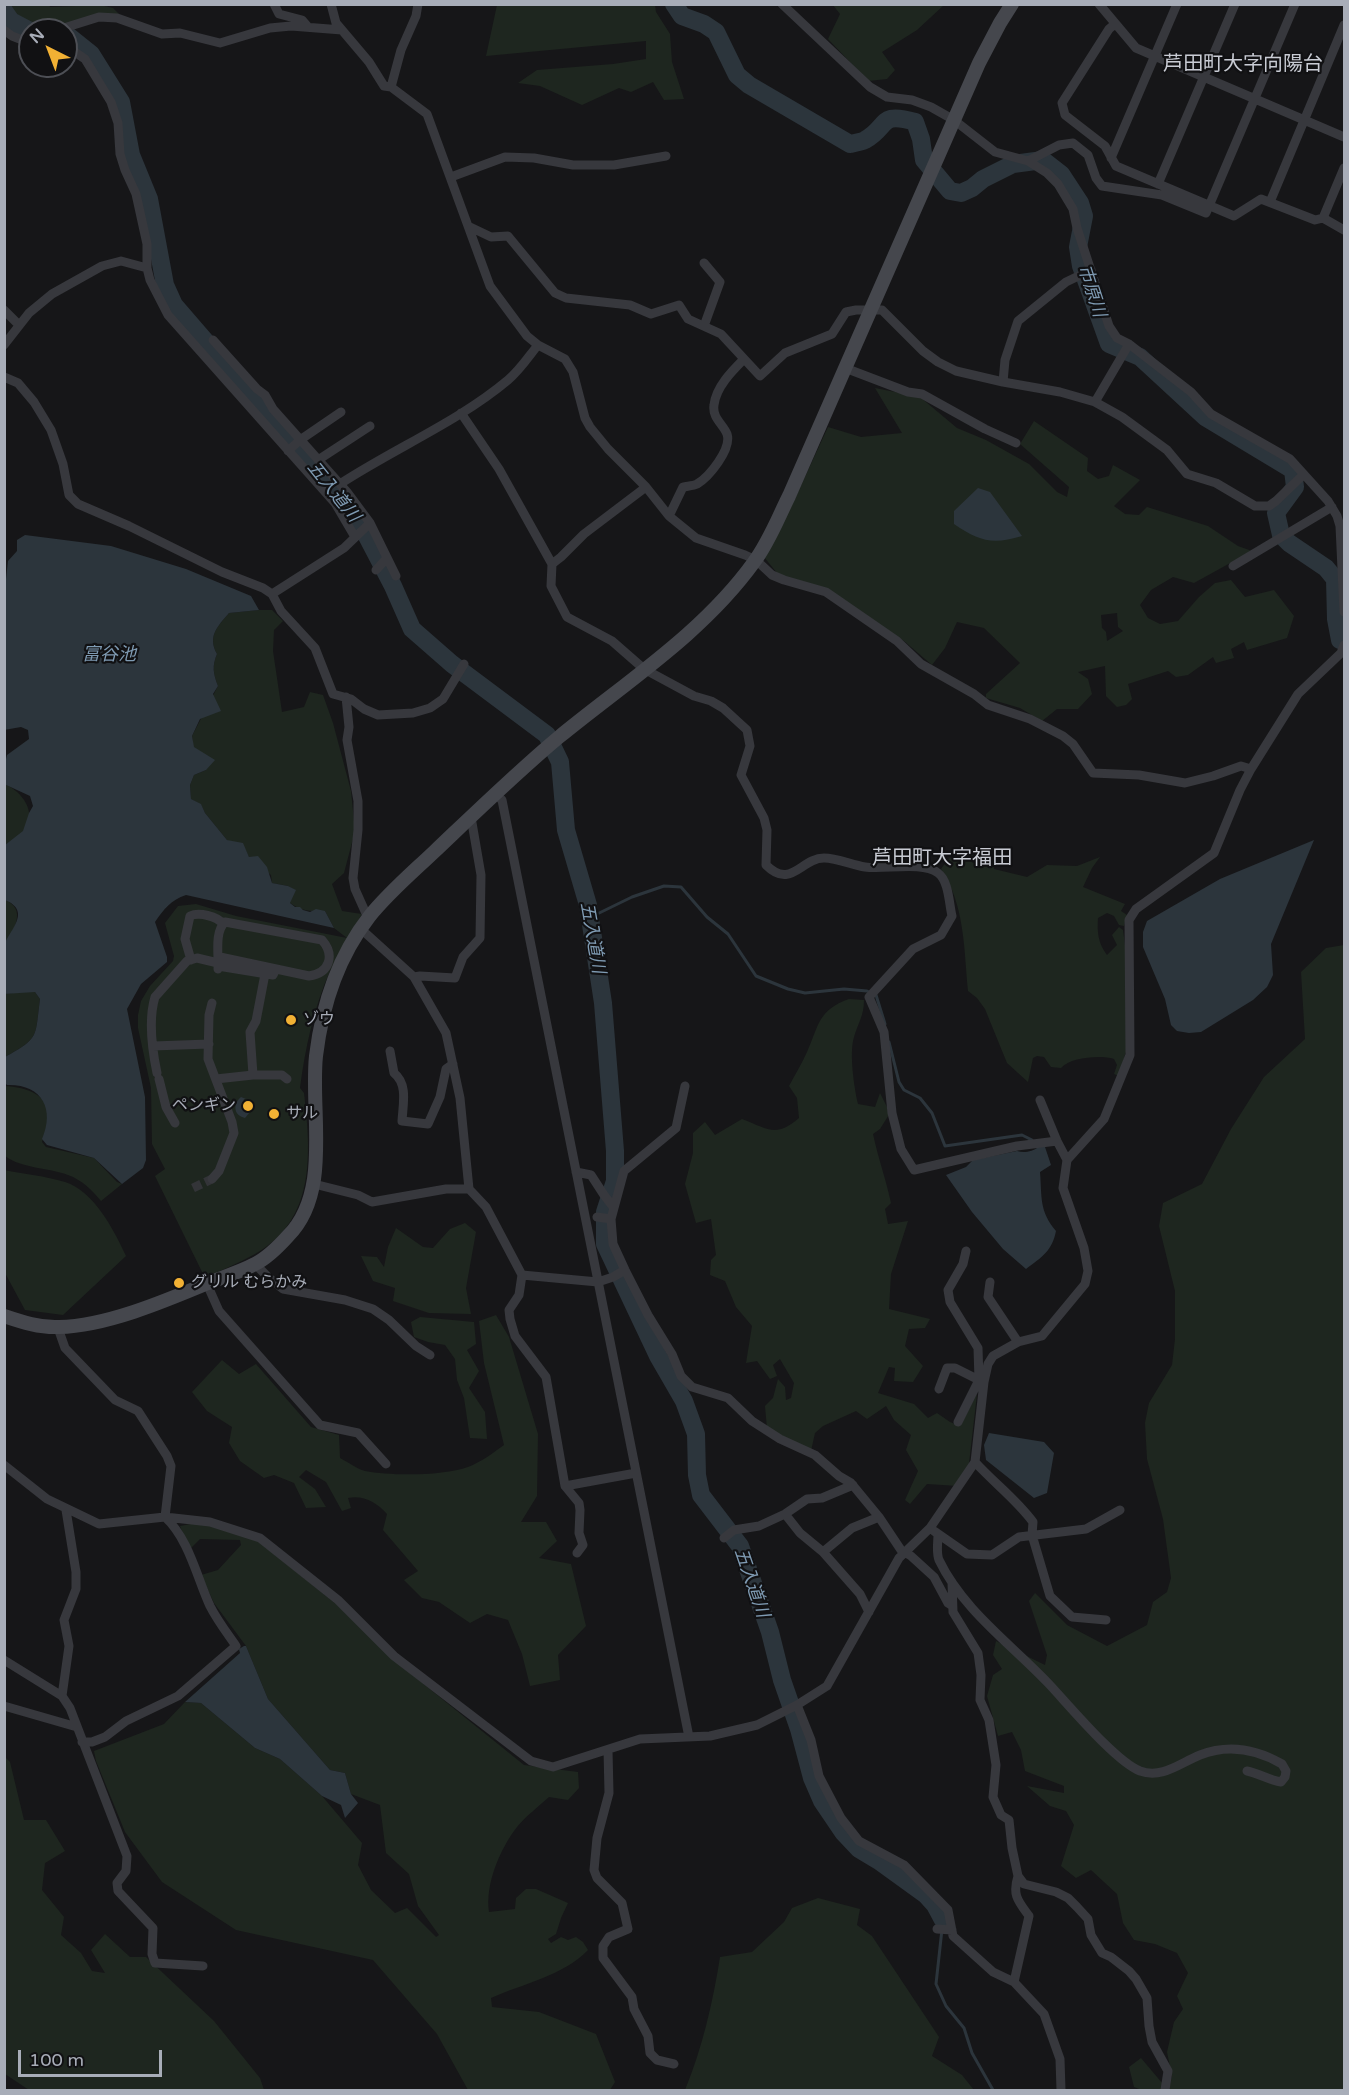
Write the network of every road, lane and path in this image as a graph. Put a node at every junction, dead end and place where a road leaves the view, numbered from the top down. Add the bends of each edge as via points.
1 (274, 4) edge
2 (331, 4) edge
3 (418, 4) edge
4 (782, 4) edge
5 (1012, 4) edge
6 (1099, 4) edge
7 (1177, 4) edge
8 (1235, 4) edge
9 (1295, 4) edge
10 (78, 24) edge
11 (1115, 24) junction
12 (1344, 26) edge
13 (308, 27) junction
14 (4, 30) edge
15 (342, 30) junction
16 (18, 38) edge
17 (78, 54) edge
18 (1155, 56) junction
19 (1204, 77) junction
20 (391, 87) junction
21 (1255, 99) junction
22 (954, 120) junction
23 (1305, 121) junction
24 (1344, 138) edge
25 (666, 156) dead end
26 (1112, 158) junction
27 (1028, 161) junction
28 (1344, 168) edge
29 (451, 177) junction
30 (1158, 184) junction
31 (1270, 202) junction
32 (1208, 206) junction
33 (1323, 218) junction
34 (470, 227) junction
35 (1344, 230) edge
36 (704, 263) dead end
37 (147, 268) junction
38 (1091, 270) junction
39 (871, 309) junction
40 (4, 310) edge
41 (19, 325) junction
42 (704, 326) junction
43 (213, 340) dead end
44 (1129, 344) junction
45 (4, 345) edge
46 (538, 345) junction
47 (744, 359) junction
48 (845, 368) junction
49 (4, 377) edge
50 (1003, 382) junction
51 (1095, 402) junction
52 (341, 412) dead end
53 (461, 413) junction
54 (370, 426) dead end
55 (300, 440) junction
56 (1016, 443) dead end
57 (288, 451) junction
58 (318, 460) junction
59 (1303, 475) junction
60 (340, 484) junction
61 (646, 487) junction
62 (347, 492) junction
63 (335, 503) junction
64 (1332, 507) junction
65 (1341, 514) edge
66 (669, 516) junction
67 (370, 523) junction
68 (355, 537) junction
69 (387, 558) junction
70 (756, 560) junction
71 (552, 564) junction
72 (1233, 566) dead end
73 (1343, 566) edge
74 (376, 570) dead end
75 (396, 576) dead end
76 (272, 594) junction
77 (1344, 612) edge
78 (1344, 645) edge
79 (464, 664) dead end
80 (645, 669) junction
81 (346, 697) junction
82 (1251, 768) junction
83 (495, 794) junction
84 (471, 817) junction
85 (365, 923) junction
86 (223, 924) junction
87 (192, 960) junction
88 (218, 963) junction
89 (414, 977) junction
90 (212, 1003) dead end
91 (209, 1044) junction
92 (153, 1047) junction
93 (390, 1051) dead end
94 (453, 1064) junction
95 (253, 1075) junction
96 (216, 1079) junction
97 (287, 1079) dead end
98 (686, 1086) dead end
99 (1040, 1100) dead end
100 (175, 1123) dead end
101 (1057, 1141) junction
102 (1067, 1160) junction
103 (576, 1172) junction
104 (212, 1179) tunnel mouth
105 (314, 1184) junction
106 (469, 1189) junction
107 (614, 1208) junction
108 (597, 1217) dead end
109 (611, 1219) junction
110 (966, 1251) dead end
111 (255, 1264) junction
112 (625, 1270) junction
113 (522, 1275) junction
114 (598, 1282) junction
115 (990, 1282) dead end
116 (207, 1284) junction
117 (4, 1316) edge
118 (58, 1328) junction
119 (1018, 1342) junction
120 (430, 1354) dead end
121 (982, 1381) junction
122 (939, 1389) dead end
123 (958, 1422) dead end
124 (975, 1462) junction
125 (386, 1464) dead end
126 (4, 1465) edge
127 (636, 1473) junction
128 (853, 1485) junction
129 (565, 1486) junction
130 (66, 1510) junction
131 (1120, 1510) dead end
132 (784, 1514) junction
133 (165, 1517) junction
134 (879, 1517) junction
135 (934, 1531) junction
136 (1032, 1535) junction
137 (724, 1538) dead end
138 (823, 1552) junction
139 (577, 1553) dead end
140 (904, 1553) junction
141 (952, 1582) junction
142 (951, 1605) junction
143 (869, 1612) junction
144 (1106, 1620) dead end
145 (4, 1660) edge
146 (62, 1696) junction
147 (797, 1705) junction
148 (4, 1706) edge
149 (77, 1727) junction
150 (689, 1737) junction
151 (82, 1742) junction
152 (608, 1750) junction
153 (1247, 1771) dead end
154 (1018, 1876) junction
155 (937, 1929) dead end
156 (952, 1930) junction
157 (203, 1966) dead end
158 (1014, 1982) junction
159 (674, 2064) dead end
160 (1061, 2091) edge
161 (1165, 2091) edge

1 - 13 street via 279,14 302,20
2 - 15 street
3 - 20 street
4 - 22 street via 870,87 887,97 931,107
5 - 22 street via 978,63
6 - 11 street
7 - 18 street
8 - 19 street
9 - 21 street
10 - 13 street via 99,17 117,18 162,34 180,33 220,43 270,28
11 - 18 street via 1136,48
11 - 26 street via 1062,103 1065,115 1105,146
12 - 23 street
13 - 15 street
14 - 16 street
15 - 20 street via 384,86
17 - 37 street via 85,59 111,102 118,123 120,154 136,194 147,244
18 - 19 street
18 - 26 street
19 - 21 street
19 - 30 street
20 - 29 street via 427,114
21 - 23 street
21 - 32 street
22 - 27 street via 995,152
22 - 39 street
23 - 24 street
23 - 31 street
25 - 29 street via 614,165 505,158
26 - 30 street via 1116,166
27 - 32 street via 1059,145 1073,143 1089,155 1102,186 1162,195 1206,213
27 - 38 street via 1058,184 1069,202
28 - 33 street
29 - 34 street
30 - 32 street
31 - 32 street via 1261,199 1234,216
31 - 33 street via 1315,220
33 - 35 street
34 - 42 street via 491,237 508,237 560,296 630,305 651,314 679,304 688,319
34 - 46 street via 490,286
36 - 42 street via 720,282
37 - 41 street via 121,261 102,266 52,294
37 - 57 street via 168,315
38 - 44 street via 1109,326 1117,338
38 - 50 street via 1066,282 1018,321 1005,360
39 - 47 street via 846,312 832,334 785,353 760,376
39 - 48 street
39 - 50 street via 882,310 938,362 956,371
40 - 41 street
41 - 45 street
42 - 47 street via 721,334
43 - 55 street via 265,395
44 - 51 street
44 - 59 street via 1191,392 1211,414 1290,459
46 - 53 street via 510,379
46 - 61 street via 565,359 573,372 590,427
47 - 66 street via 729,373 714,406 717,422 726,433 724,453 696,484 683,487
48 - 56 street via 922,394
48 - 70 street
49 - 76 street via 18,383 51,430 69,495 78,504
50 - 51 street
51 - 59 street via 1167,450 1187,474 1216,483 1255,506 1269,506
52 - 55 street
53 - 60 street
53 - 71 street via 499,469
54 - 58 street
55 - 57 street
55 - 58 street
57 - 63 street
58 - 60 street
59 - 64 street
60 - 62 street
61 - 66 street
61 - 71 street
62 - 63 street
62 - 67 street
63 - 68 street
64 - 65 street
64 - 72 street
65 - 73 street
66 - 70 street via 696,538
67 - 68 street
67 - 69 street
68 - 76 street via 345,548
69 - 74 street
69 - 75 street
70 - 80 street via 720,605
70 - 82 street via 772,575 826,592 897,641 921,664 988,705 1064,736 1093,773 1185,783 1241,766
71 - 80 street via 552,586 567,617 612,641
73 - 77 street
76 - 81 street via 281,611 315,648 333,694
78 - 82 street via 1341,653 1298,694
79 - 81 street via 443,699 413,713 378,715
80 - 83 street
80 - 101 street via 723,708 747,730 750,746 741,775 764,818 766,866 774,873 789,874 824,858 867,867 908,866 937,872 944,879 952,916 941,934 913,949 869,997 884,1032 892,1113 901,1149 914,1170 1017,1146
81 - 85 street via 347,740 358,801 353,878
82 - 102 street via 1214,853 1136,909 1129,920 1130,1055 1104,1119
83 - 84 street
83 - 103 street via 502,800
84 - 85 street
84 - 89 street via 482,875 480,938 463,957 455,978
85 - 89 street
85 - 105 street via 334,980 323,1014 315,1076
86 - 87 street via 219,919 190,916 185,939
86 - 88 street
86 - 88 street via 322,940 330,957 318,975 309,976
87 - 88 street
87 - 92 street via 156,997
88 - 95 street via 270,974 250,1032
89 - 94 street via 446,1033
90 - 91 street
91 - 92 street
91 - 96 street via 208,1059
92 - 100 street via 166,1107
93 - 94 street via 394,1073 400,1078 404,1094 402,1121 428,1124 440,1097 446,1069
94 - 106 street
95 - 96 street
95 - 97 street via 282,1075
96 - 104 street via 234,1133
98 - 107 street via 676,1128 624,1171
99 - 101 street
101 - 102 street
102 - 119 street via 1063,1188 1084,1248 1088,1271 1085,1284 1042,1336
103 - 107 street via 591,1174
103 - 114 street
105 - 106 street via 372,1202 446,1189
105 - 111 street via 307,1207 291,1234
106 - 113 street via 486,1207
107 - 109 street
108 - 109 street
109 - 112 street via 613,1244
110 - 121 street via 948,1290 950,1302 978,1348
111 - 116 street
111 - 120 street via 283,1289 373,1309
112 - 114 street
112 - 128 street via 681,1376 692,1387 728,1398 752,1421 815,1455
113 - 114 street
113 - 129 street via 519,1295 509,1310 510,1319 515,1336 546,1377
114 - 127 street
115 - 119 street via 988,1298
116 - 118 street via 99,1323
116 - 125 street via 219,1311 320,1425 358,1432
117 - 118 street
118 - 133 street via 65,1348 115,1400 138,1411 167,1456 171,1466
119 - 121 street via 993,1356
121 - 122 street via 947,1368
121 - 123 street
121 - 124 street
124 - 135 street
124 - 136 street via 1020,1504 1033,1522
126 - 130 street
127 - 129 street
127 - 150 street
128 - 132 street via 822,1498 807,1499
128 - 134 street
129 - 139 street via 579,1503 583,1545
130 - 133 street via 99,1524
130 - 146 street via 76,1589 64,1620 69,1646
131 - 136 street via 1086,1529
132 - 137 street via 759,1527 734,1530
132 - 138 street
133 - 151 street via 198,1571 218,1620 236,1646 178,1696 126,1721 105,1737
133 - 152 street via 210,1522 260,1538 338,1600 394,1656 531,1761 553,1767
134 - 138 street via 852,1528
134 - 140 street
135 - 136 street via 966,1554 992,1555 1019,1537
135 - 140 street
135 - 141 street via 938,1558
136 - 144 street via 1050,1596 1072,1617
138 - 143 street via 860,1594
140 - 142 street via 934,1577
140 - 143 street
141 - 142 street
141 - 153 street via 1121,1760 1140,1771 1156,1773 1224,1748 1242,1749 1282,1764 1286,1771 1281,1782
142 - 154 street via 978,1653 980,1700 989,1720 996,1765 993,1797 1001,1815 1009,1820
143 - 147 street via 827,1686
145 - 146 street
146 - 149 street
147 - 150 street via 757,1725
147 - 156 street via 811,1740 819,1776 841,1818 859,1841 904,1865 948,1910
148 - 149 street
149 - 151 street
150 - 152 street via 640,1740
151 - 157 street via 127,1856 126,1871 117,1883 117,1891 153,1928 155,1963
152 - 159 street via 609,1793 594,1870 622,1903 628,1929 609,1937 603,1946 603,1958 632,1997 648,2036 650,2053 657,2060
154 - 158 street via 1014,1887 1017,1900 1029,1916
154 - 161 street via 1024,1884 1068,1898 1088,1919 1091,1935 1102,1953 1136,1978 1148,1998 1152,2042 1168,2071
155 - 156 street
156 - 158 street via 952,1936 993,1972
158 - 160 street via 1044,2014 1060,2059

